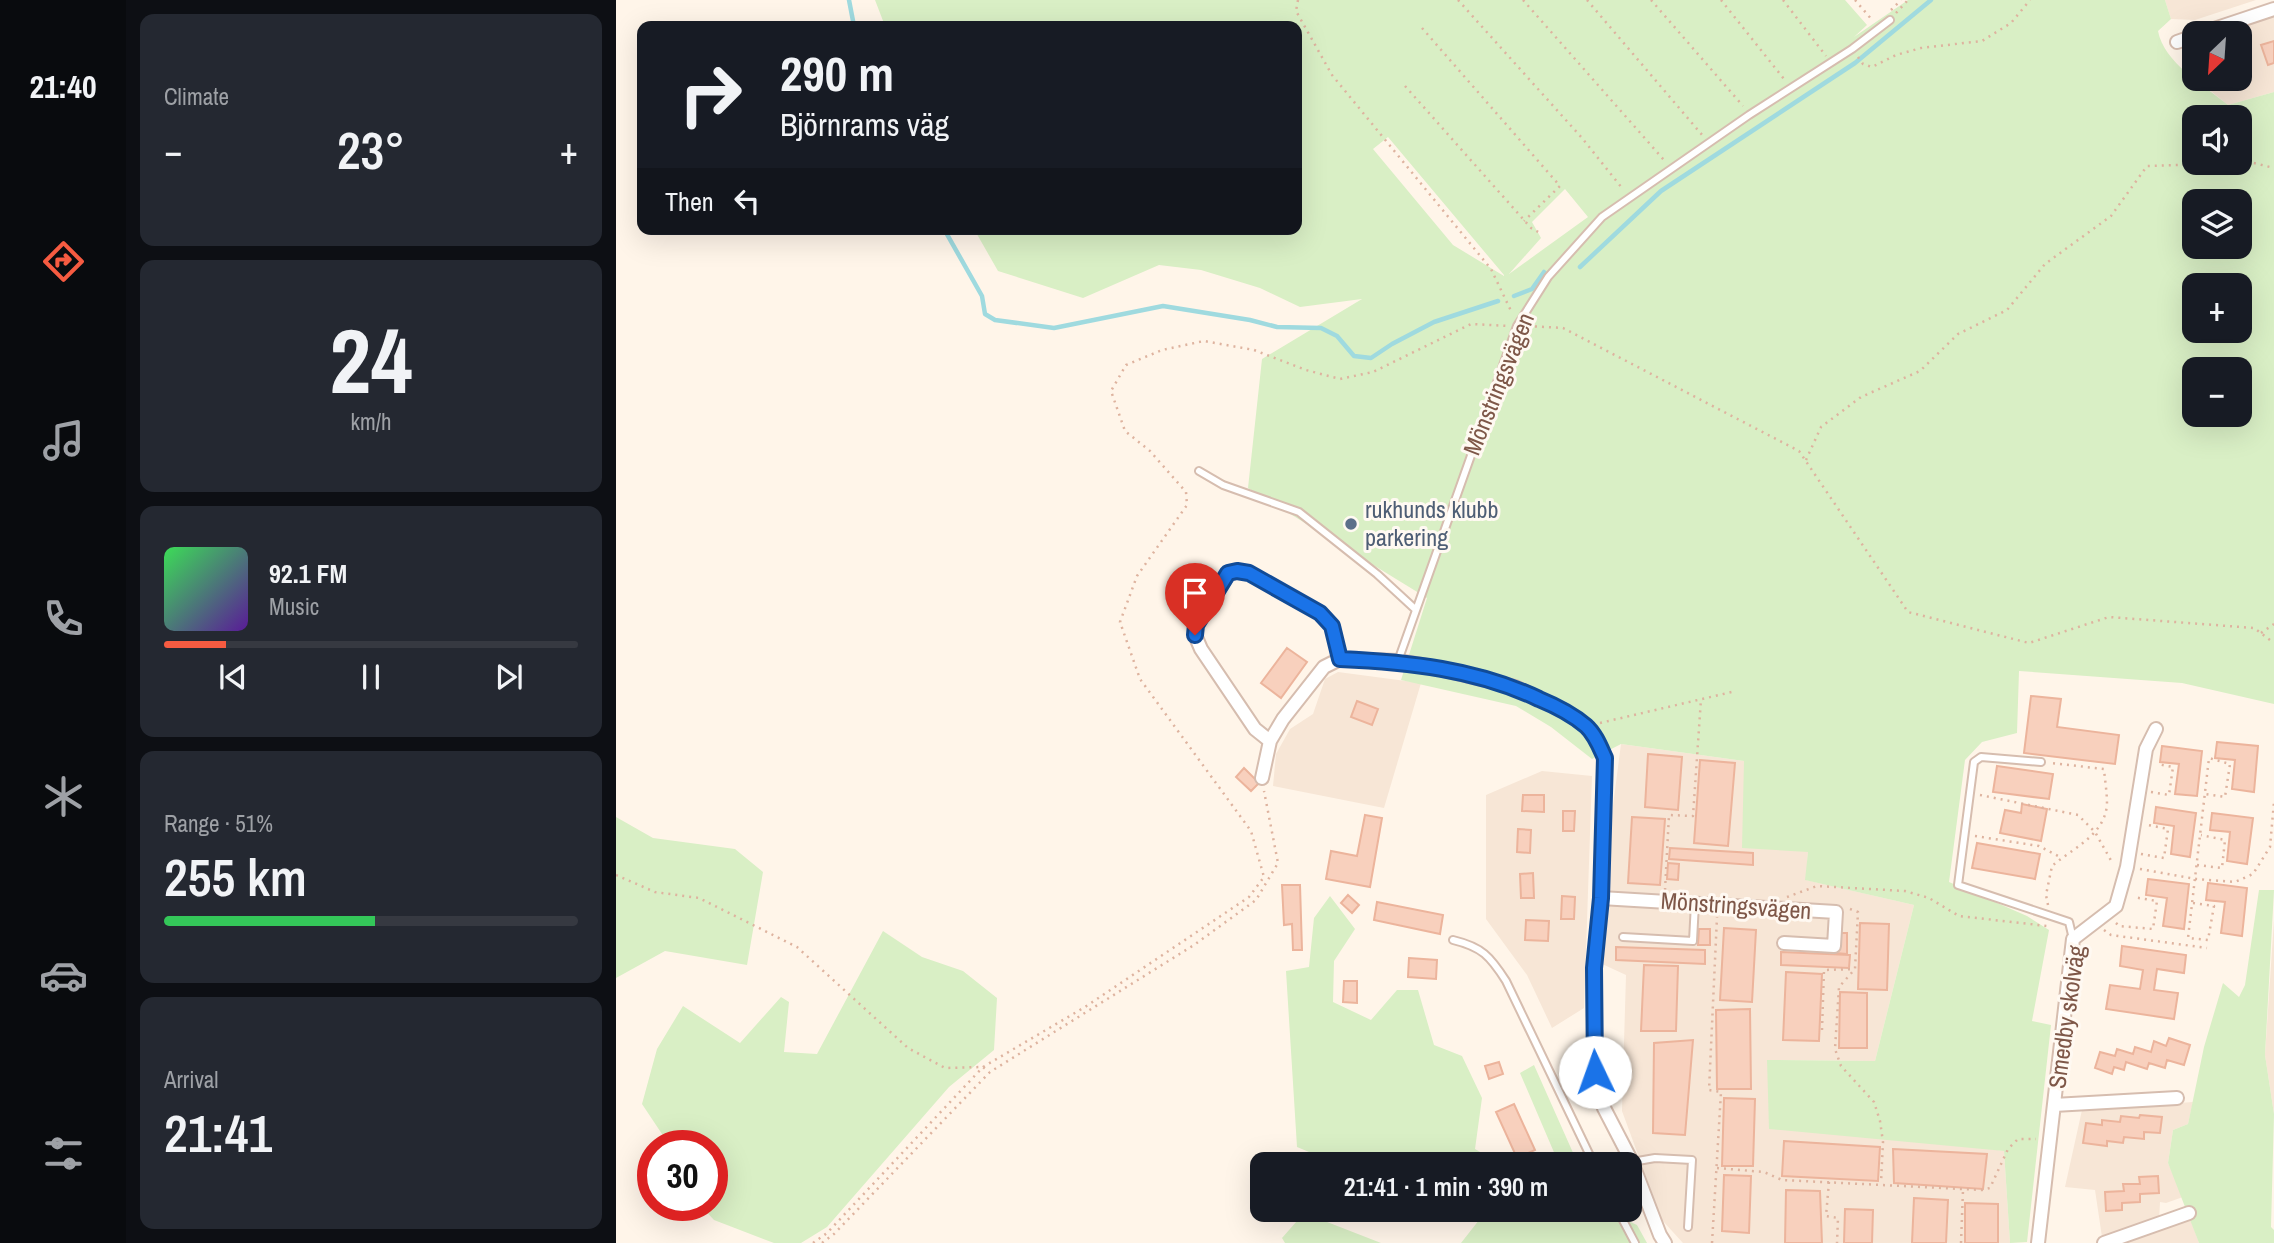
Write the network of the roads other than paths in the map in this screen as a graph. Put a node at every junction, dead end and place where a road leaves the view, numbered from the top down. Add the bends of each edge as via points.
1 (2274, 9) edge
2 (1890, 20) road end
3 (2238, 21) edge
4 (2182, 40) edge
5 (2177, 42) dead end
6 (1199, 471) dead end
7 (1415, 609) junction
8 (1340, 659) junction
9 (1398, 661) junction
10 (2156, 729) dead end
11 (1270, 741) junction
12 (2041, 762) road end
13 (1262, 778) road end
14 (1601, 898) junction
15 (1695, 903) junction
16 (1623, 937) dead end
17 (2073, 939) junction
18 (1453, 940) dead end
19 (1784, 943) dead end
20 (2177, 1098) dead end
21 (2054, 1105) junction
22 (1588, 1152) edge
23 (1627, 1152) edge
24 (1642, 1160) edge
25 (1642, 1188) edge
26 (2189, 1213) dead end
27 (1624, 1222) edge
28 (1688, 1227) dead end
29 (1635, 1243) edge
30 (1665, 1243) edge
31 (2038, 1243) edge
32 (2104, 1243) edge

1 - 3 street
2 - 7 lane, Mönstringsvägen via 1602,217 1548,277 1517,326
4 - 5 street
6 - 7 lane via 1223,485 1299,512
7 - 9 lane, Mönstringsvägen
8 - 9 street
8 - 11 street via 1324,667
8 - 11 street via 1332,626 1320,613 1249,573 1228,573 1196,625 1195,635 1255,729
9 - 14 street via 1515,687 1587,726 1605,758
10 - 17 street, Smedby skolväg via 2143,762 2130,852 2116,906
11 - 13 street
12 - 17 lane via 1981,757 1974,762 1958,885 2069,922
14 - 15 street, Mönstringsvägen
14 - 23 street via 1594,968 1595,1072 1604,1108
15 - 16 lane via 1693,941
15 - 19 street, Mönstringsvägen via 1836,912 1834,946
17 - 21 street, Smedby skolväg
18 - 22 lane via 1486,954 1506,981
20 - 21 street
21 - 31 street, Smedby skolväg
24 - 28 lane via 1692,1160
25 - 30 street
26 - 32 street
27 - 29 lane

